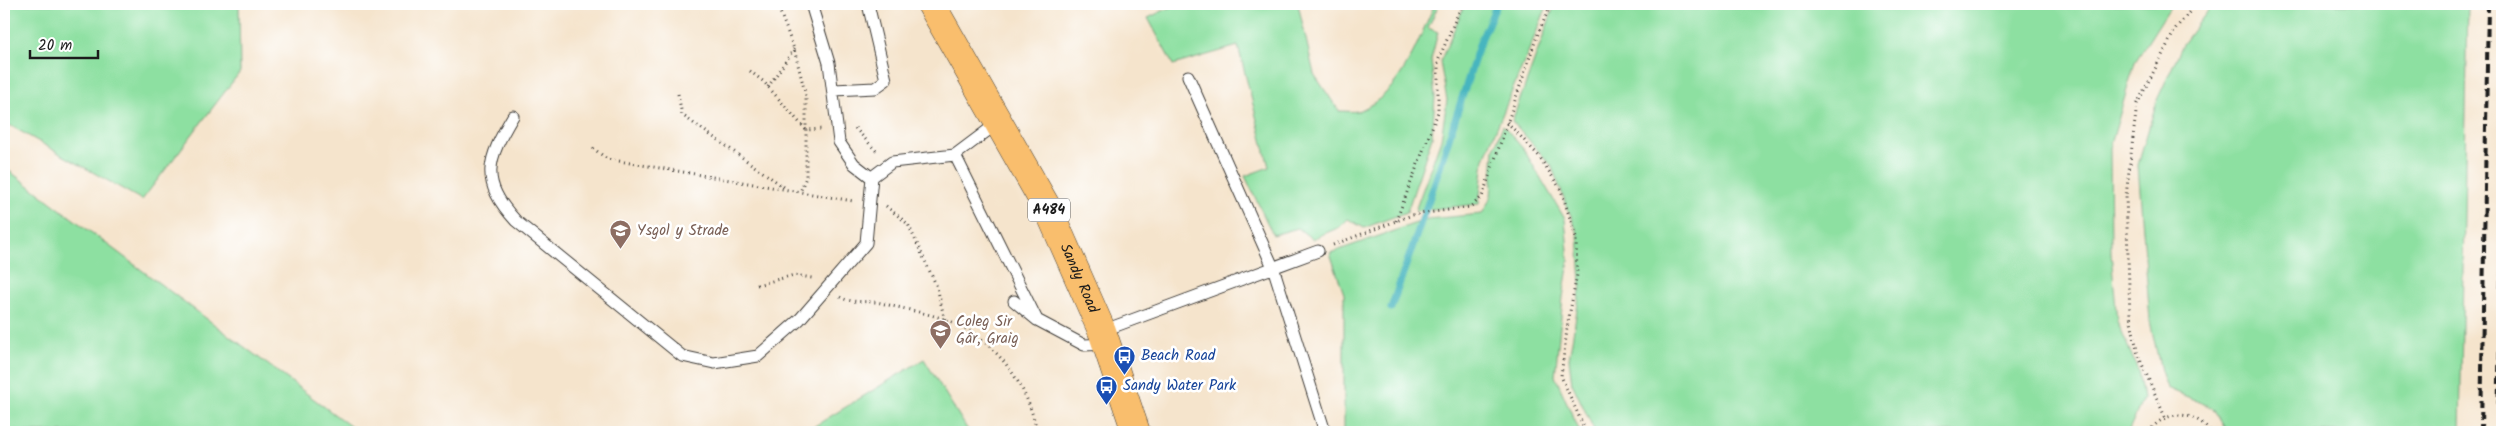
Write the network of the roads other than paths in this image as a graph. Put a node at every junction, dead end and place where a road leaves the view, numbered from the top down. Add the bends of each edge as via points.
1 (812, 4) edge
2 (868, 4) edge
3 (931, 4) edge
4 (1188, 76) dead end
5 (834, 90) junction
6 (513, 116) dead end
7 (1000, 121) junction
8 (955, 155) junction
9 (872, 178) junction
10 (1318, 251) road end
11 (1273, 267) junction
12 (1014, 301) dead end
13 (1037, 320) junction
14 (1104, 338) junction
15 (1136, 432) edge
16 (1325, 432) edge

1 - 5 lane
2 - 5 lane via 886,80 875,88
3 - 7 main road, Sandy Road / A484
4 - 11 lane
5 - 9 lane via 839,142 854,164
6 - 9 lane via 497,144 490,179 499,202 516,221 682,356 714,363 758,356 800,318 866,243
7 - 8 lane
7 - 14 main road, Sandy Road / A484 via 1050,213
8 - 9 lane via 892,162
8 - 13 lane
10 - 11 lane
11 - 14 lane
11 - 16 lane
12 - 13 lane
13 - 14 lane via 1084,345
14 - 15 main road, Sandy Road / A484

